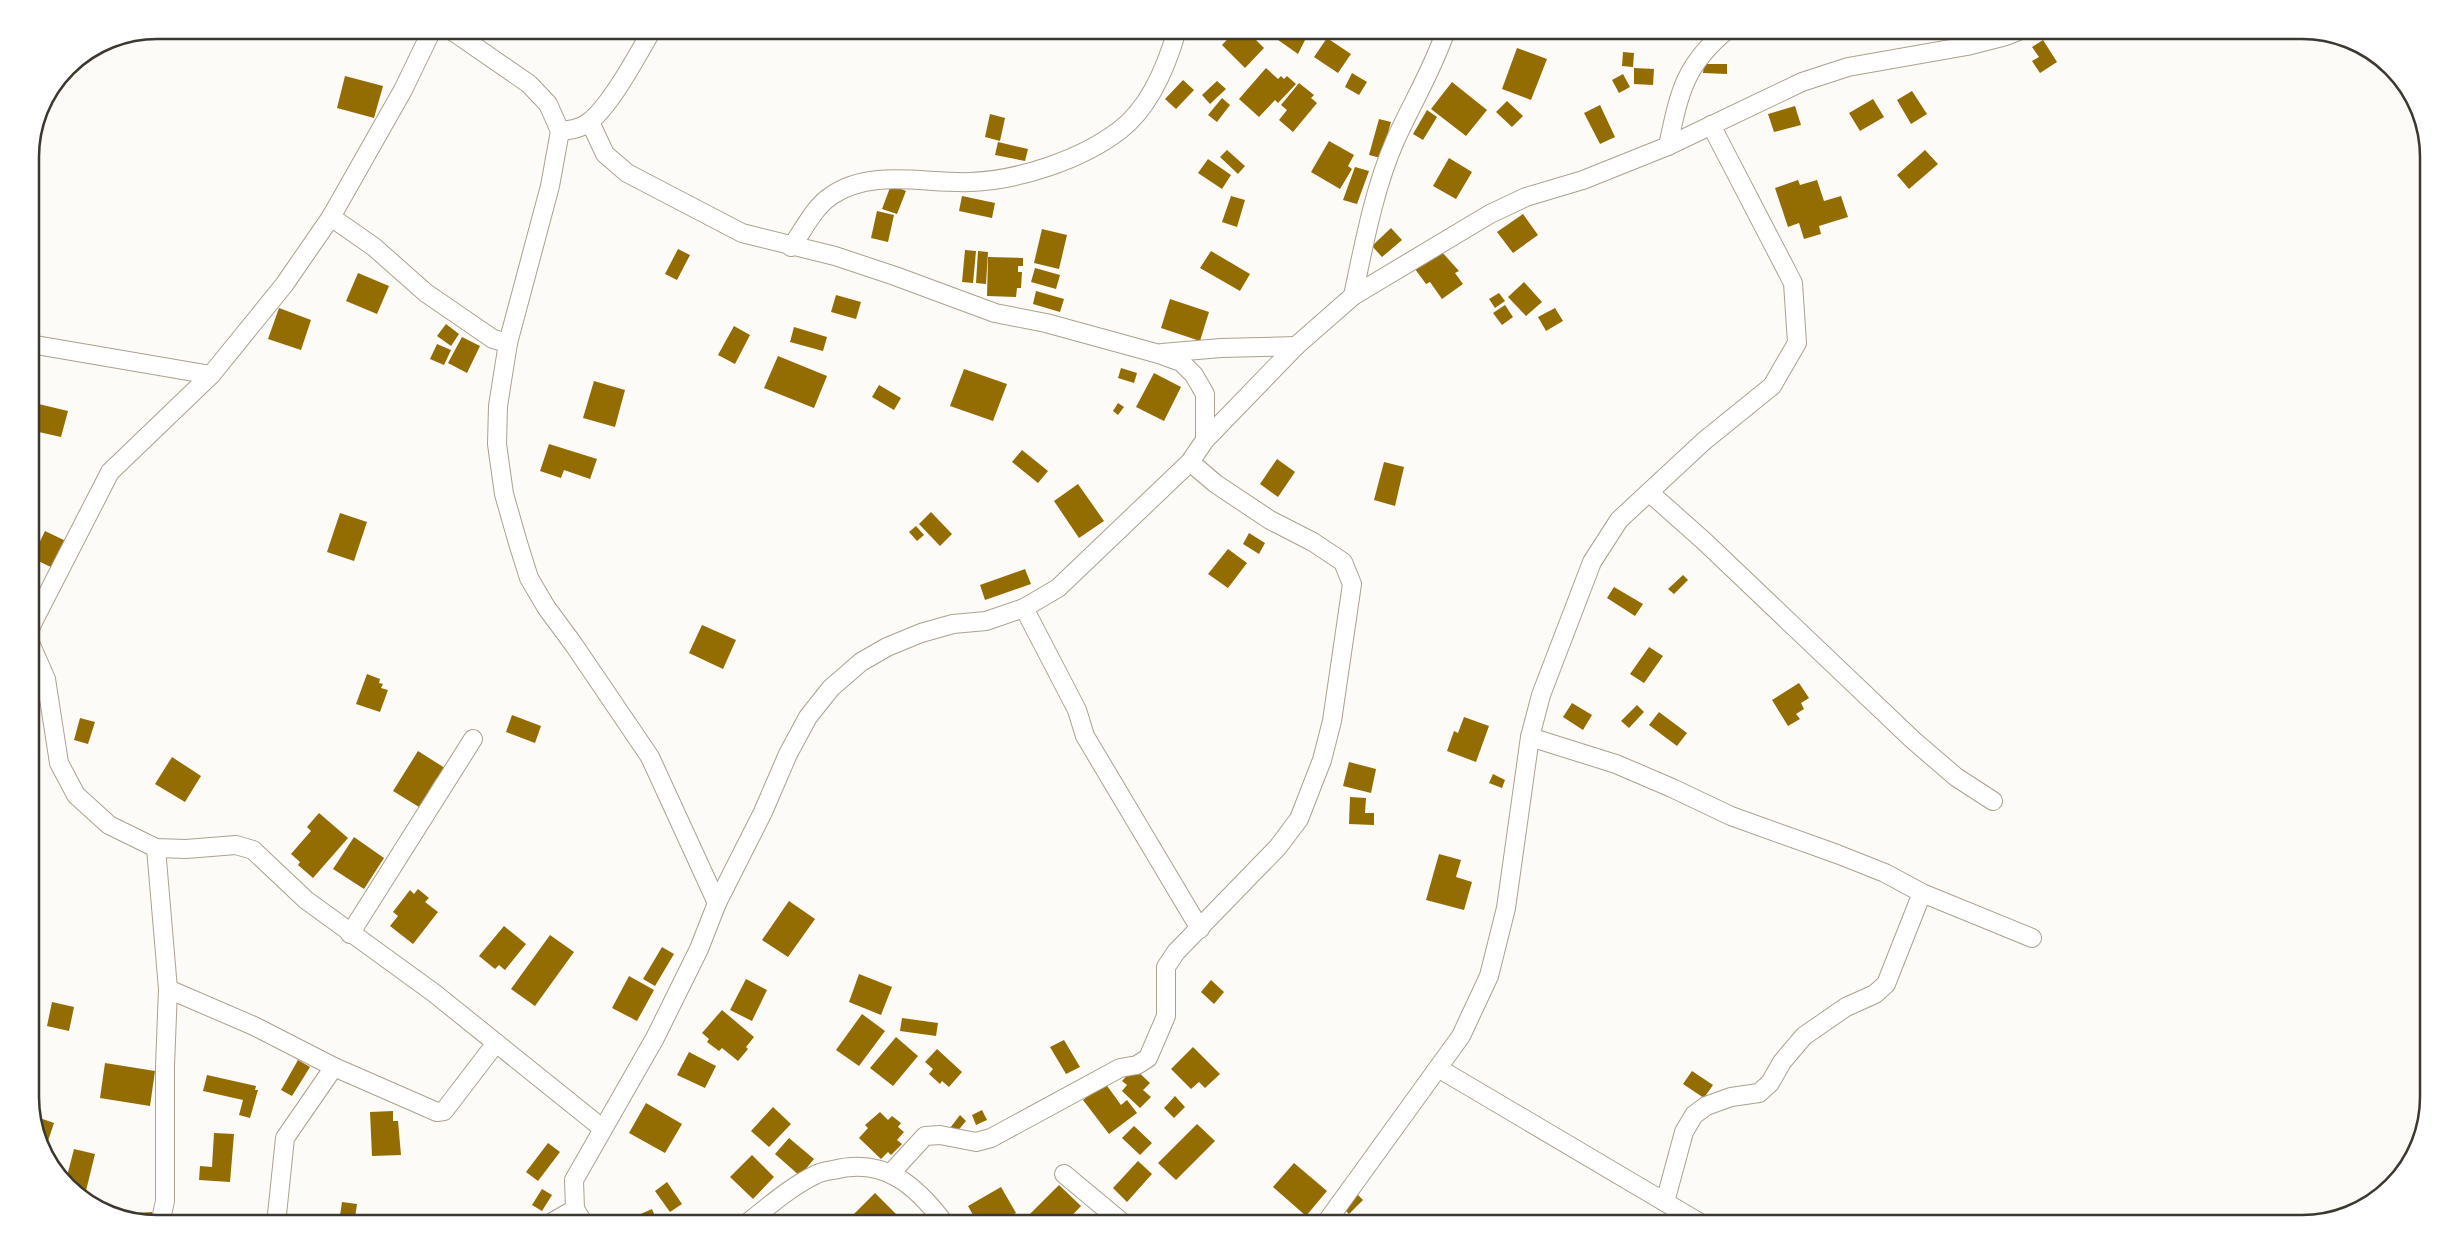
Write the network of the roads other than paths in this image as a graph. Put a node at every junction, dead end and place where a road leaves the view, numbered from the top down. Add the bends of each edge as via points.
1 (428, 39) edge
2 (464, 39) edge
3 (647, 39) edge
4 (1174, 39) edge
5 (1443, 39) edge
6 (1718, 39) edge
7 (1994, 39) edge
8 (590, 122) junction
9 (1710, 125) junction
10 (560, 131) junction
11 (1668, 146) junction
12 (331, 217) junction
13 (792, 247) junction
14 (1354, 296) junction
15 (508, 344) junction
16 (39, 346) edge
17 (1296, 346) junction
18 (1159, 354) junction
19 (211, 375) junction
20 (1205, 440) junction
21 (1190, 462) junction
22 (1650, 493) junction
23 (1024, 608) junction
24 (39, 610) edge
25 (39, 663) edge
26 (1530, 737) junction
27 (473, 739) dead end
28 (1993, 801) dead end
29 (156, 848) junction
30 (1922, 893) junction
31 (717, 903) junction
32 (1200, 930) junction
33 (350, 934) junction
34 (2032, 938) dead end
35 (168, 989) junction
36 (496, 1043) junction
37 (334, 1068) junction
38 (1438, 1068) junction
39 (602, 1128) junction
40 (890, 1174) junction
41 (1064, 1174) dead end
42 (1665, 1202) junction
43 (162, 1215) edge
44 (277, 1215) edge
45 (580, 1215) edge
46 (757, 1215) edge
47 (937, 1215) edge
48 (1113, 1215) edge
49 (1332, 1215) edge
50 (1687, 1215) edge

1 - 12 street via 403,90
2 - 10 street via 530,84 548,104
3 - 8 street via 626,75
4 - 13 street via 1159,78 1143,104 1120,130 1075,156 1036,171 972,182 871,179 829,196
5 - 14 street via 1429,76 1395,142 1370,219
6 - 11 street via 1701,55 1684,82
7 - 9 street via 1848,67 1802,82
8 - 10 street via 578,129
8 - 13 street via 605,154 626,173 742,233
9 - 11 street
9 - 22 street via 1793,283 1797,343 1772,386 1704,441
10 - 15 street via 550,186
11 - 14 street via 1583,180 1526,197
12 - 15 street via 374,247 426,294 493,339
12 - 19 street via 284,285
13 - 18 street via 835,256 995,313 1046,323
14 - 17 street
15 - 31 street via 498,406 496,444 504,494 529,578 650,757
16 - 19 street
17 - 18 street
17 - 20 street
18 - 20 street via 1181,362 1194,375 1205,394
19 - 24 street via 110,472
20 - 21 street
21 - 23 street via 1058,588
21 - 32 street via 1216,484 1270,520 1343,562 1352,584 1332,720 1312,790 1299,819 1278,848
22 - 26 street via 1619,520 1592,562 1540,696
22 - 28 street via 1913,740 1956,777
23 - 31 street via 986,621 953,624 921,633 861,662 831,688 808,717 788,754
23 - 32 street via 1077,710 1085,736
25 - 29 street via 46,679 59,763 76,795 109,825
26 - 30 street via 1616,764 1731,816 1885,873
26 - 38 street via 1506,908 1489,976 1461,1036
27 - 33 street
29 - 33 street via 245,847 260,856 306,900
29 - 35 street
30 - 34 street
30 - 42 street via 1886,984 1881,989 1846,1007 1804,1036 1759,1093 1730,1097 1706,1106 1694,1115 1684,1132
31 - 39 street via 699,949 655,1038
32 - 40 street via 1176,952 1166,967 1166,1016 1148,1058 1137,1065 1120,1068 990,1138 976,1142 940,1135 925,1136
33 - 36 street via 427,988
35 - 37 street via 254,1026
35 - 43 street via 164,1066 165,1202
36 - 37 street via 444,1111 437,1112
36 - 39 street
37 - 44 street via 285,1138
38 - 42 street
38 - 49 street
39 - 45 street via 574,1180
40 - 46 street via 869,1166 848,1166 816,1174
40 - 47 street via 916,1190
41 - 48 street
42 - 50 street

